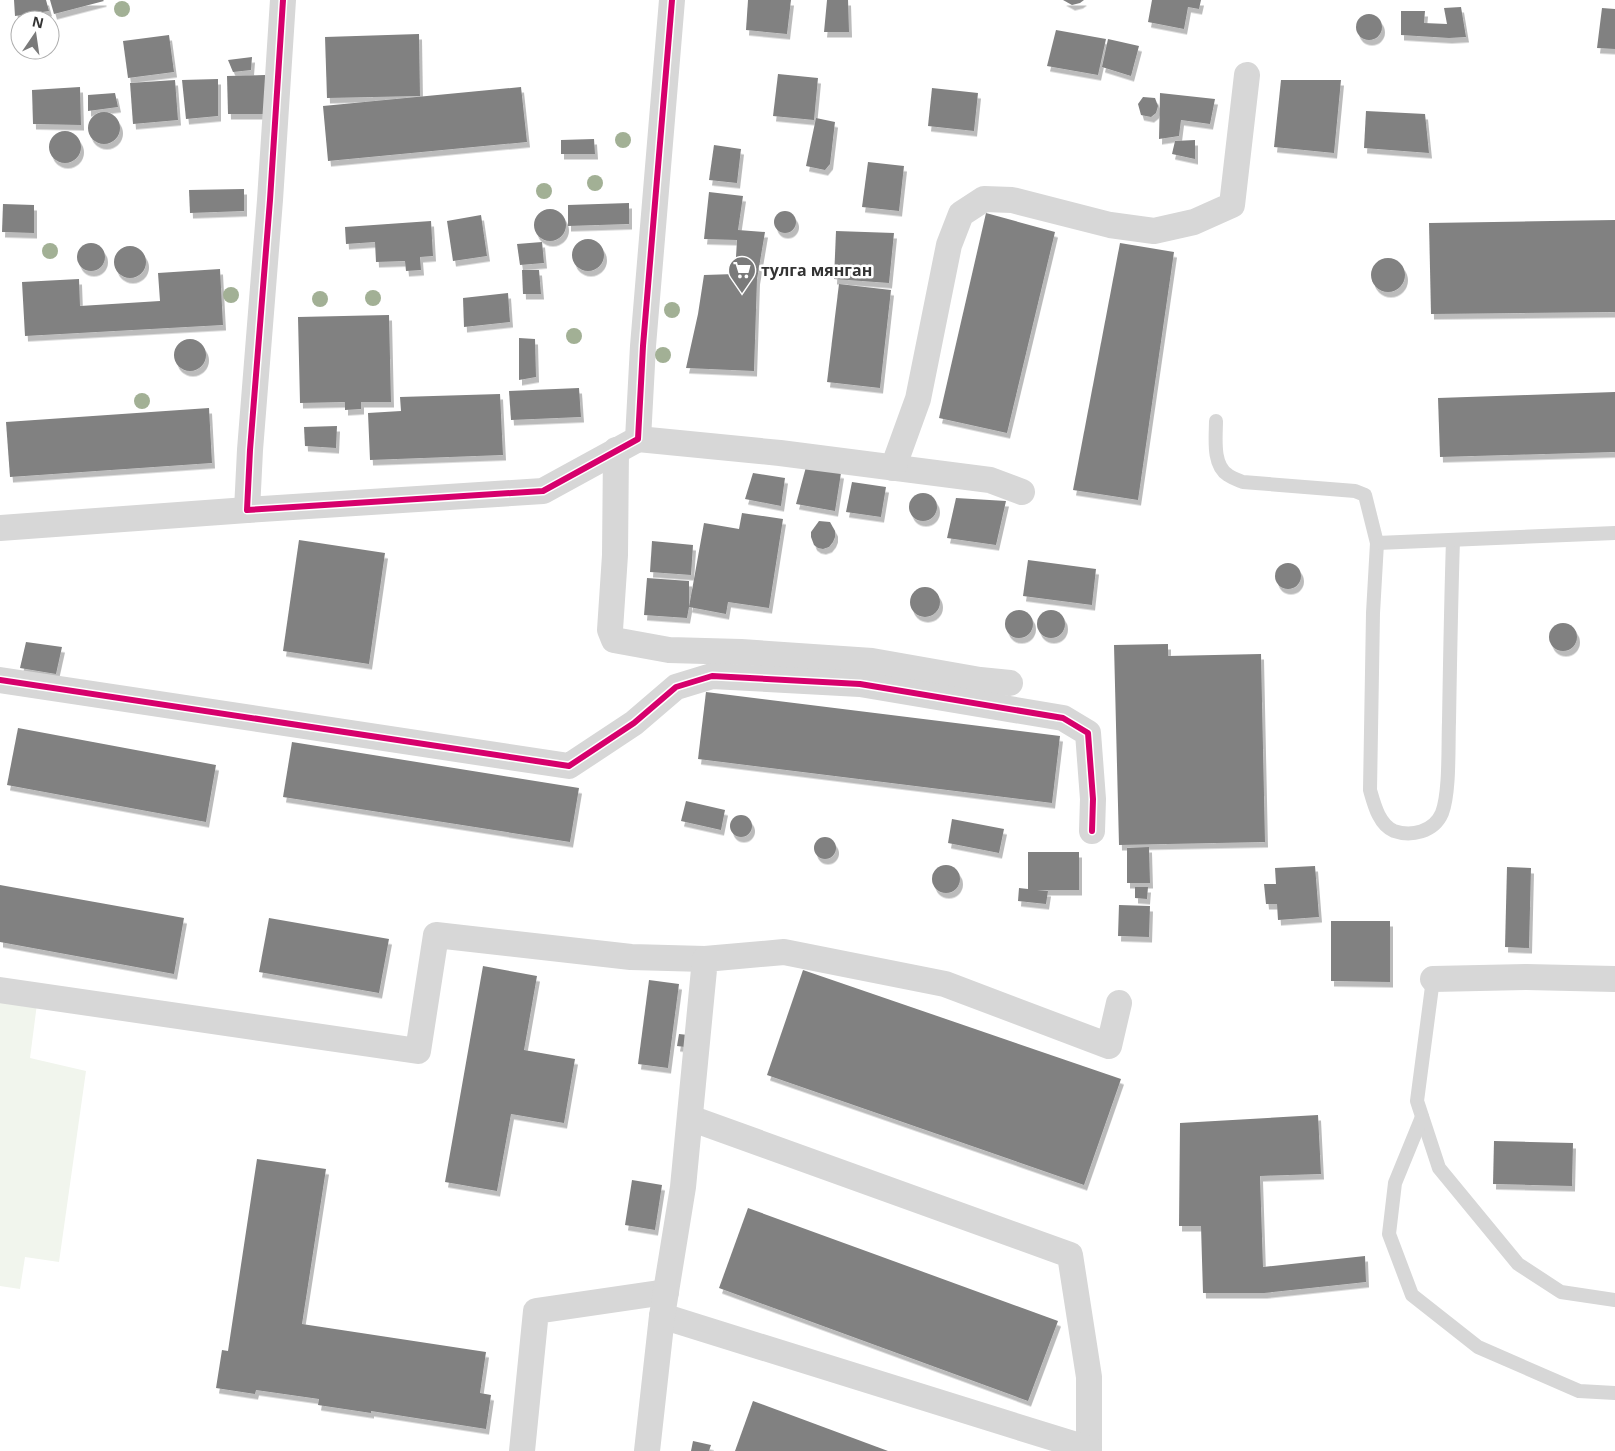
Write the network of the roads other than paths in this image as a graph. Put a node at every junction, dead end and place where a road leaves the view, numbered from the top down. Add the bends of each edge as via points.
1 (283, 0) edge
2 (672, 0) edge
3 (1247, 75) dead end
4 (1216, 421) dead end
5 (627, 444) junction
6 (893, 468) junction
7 (1022, 492) dead end
8 (247, 510) junction
9 (0, 528) edge
10 (1615, 533) edge
11 (1453, 540) junction
12 (1377, 543) junction
13 (0, 680) edge
14 (1010, 683) dead end
15 (1092, 831) dead end
16 (705, 959) junction
17 (1433, 979) joint
18 (1615, 979) edge
19 (0, 990) edge
20 (1119, 1003) dead end
21 (1422, 1117) junction
22 (690, 1118) junction
23 (1615, 1300) edge
24 (664, 1304) junction
25 (1615, 1393) edge
26 (1089, 1450) edge
27 (522, 1451) edge
28 (647, 1451) edge

1 - 8 street
2 - 5 street via 642,346
3 - 6 street via 1232,205 1194,222 1154,231 1110,225 1012,200 984,199 961,214 949,245 918,399
4 - 12 lane via 1218,463 1226,475 1243,482 1355,491 1365,495
5 - 6 street via 780,453
5 - 8 street via 543,491
5 - 14 street via 610,630 614,640 669,650 872,661
6 - 7 street via 990,480
8 - 9 street
10 - 11 lane
11 - 12 lane
11 - 12 lane via 1445,802 1441,815 1432,825 1420,833 1406,835 1384,824 1374,807 1370,790
13 - 15 street via 569,766 634,724 676,687 712,676 860,684 1063,718 1088,733
16 - 19 street via 631,957 436,935 418,1051
16 - 20 street via 784,952 946,984 1109,1046
16 - 22 street
17 - 18 street
17 - 21 lane via 1417,1102
21 - 23 lane via 1439,1168 1518,1264 1561,1292
21 - 25 lane via 1395,1183 1388,1234 1412,1295 1478,1347 1579,1391
22 - 24 street via 683,1187
22 - 26 street via 1070,1255 1089,1377
24 - 26 street
24 - 27 street via 536,1311
24 - 28 street

